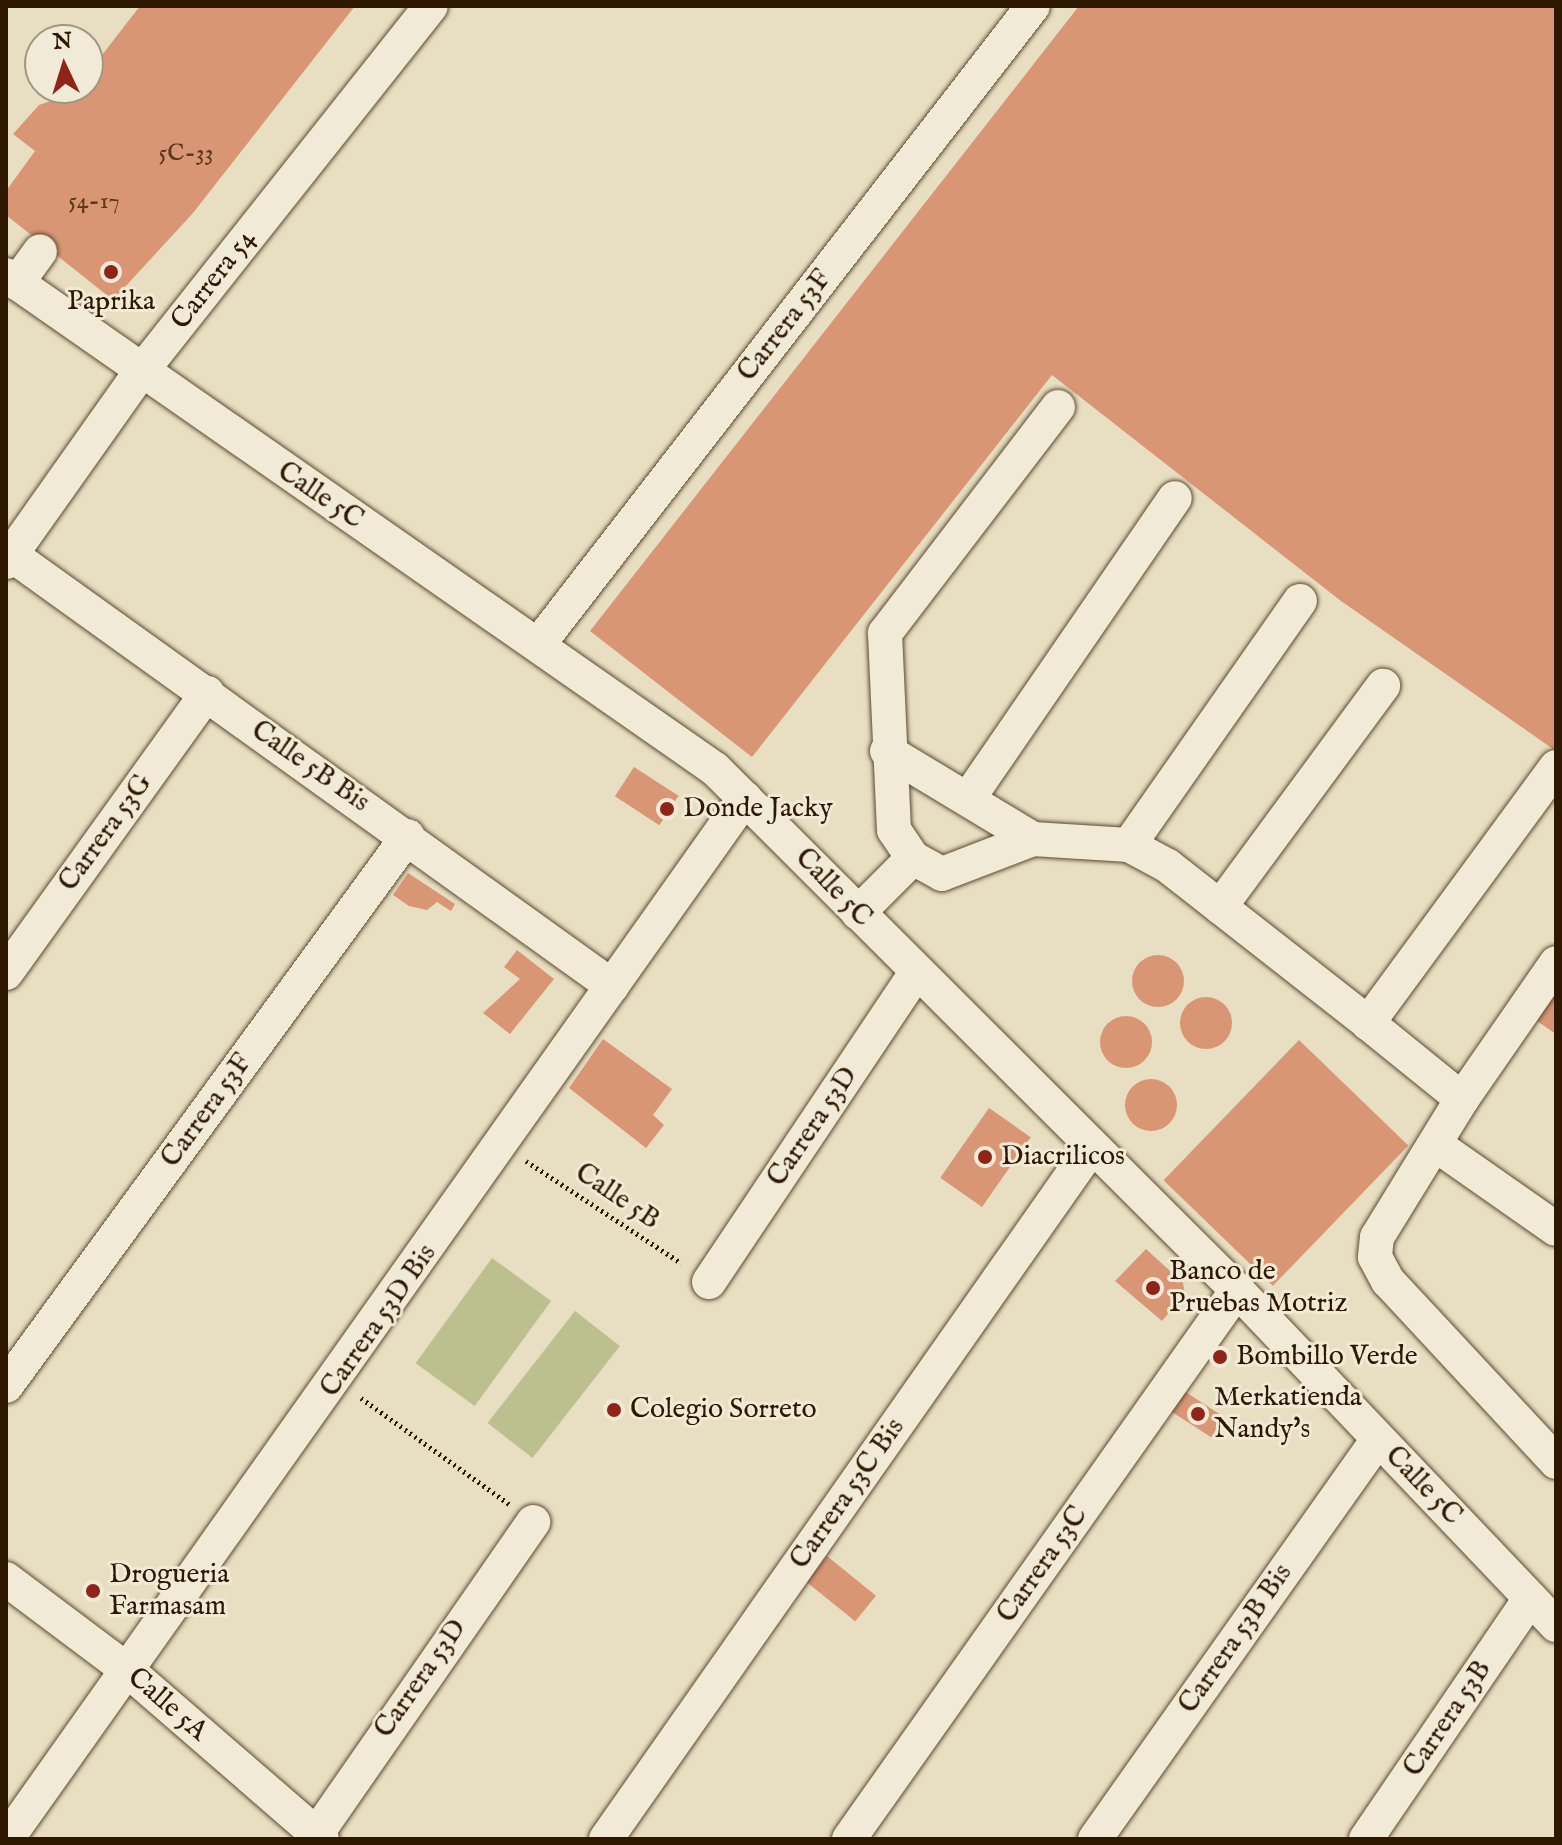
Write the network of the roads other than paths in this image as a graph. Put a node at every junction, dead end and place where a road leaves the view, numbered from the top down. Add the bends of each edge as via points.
1 (431, 6) edge
2 (1033, 6) edge
3 (40, 251) dead end
4 (12, 279) edge
5 (140, 373) junction
6 (1058, 407) dead end
7 (1175, 498) dead end
8 (8, 555) edge
9 (1300, 601) dead end
10 (538, 645) junction
11 (1383, 686) dead end
12 (207, 693) junction
13 (887, 751) junction
14 (1556, 767) edge
15 (745, 798) junction
16 (968, 799) junction
17 (408, 836) junction
18 (1033, 839) junction
19 (1129, 845) junction
20 (913, 858) junction
21 (1220, 907) junction
22 (858, 913) junction
23 (1556, 963) edge
24 (6, 973) edge
25 (916, 973) junction
26 (612, 986) junction
27 (1368, 1023) junction
28 (1462, 1099) junction
29 (1436, 1145) junction
30 (1091, 1148) junction
31 (1556, 1229) edge
32 (709, 1282) road end
33 (1237, 1290) junction
34 (6, 1386) edge
35 (1378, 1439) junction
36 (1556, 1462) edge
37 (533, 1522) road end
38 (6, 1579) edge
39 (1530, 1599) junction
40 (1556, 1625) edge
41 (126, 1669) junction
42 (317, 1837) edge
43 (7, 1839) edge
44 (606, 1839) edge
45 (849, 1839) edge
46 (1095, 1839) edge
47 (1366, 1839) edge

1 - 5 street, Carrera 54
2 - 10 street, Carrera 53F
3 - 4 street
4 - 5 street, Calle 5C
5 - 8 street, Carrera 54
5 - 10 street, Calle 5C
6 - 13 street via 885,633
7 - 16 street
8 - 12 street, Calle 5B Bis
9 - 19 street
10 - 15 street, Calle 5C via 715,769
11 - 21 street
12 - 17 street, Calle 5B Bis
12 - 24 street, Carrera 53G
13 - 16 street
13 - 20 street via 894,830
14 - 27 street
15 - 22 street, Calle 5C
15 - 26 street, Carrera 53D Bis
16 - 18 street
17 - 26 street, Calle 5B Bis
17 - 34 street, Carrera 53F
18 - 19 street
18 - 20 street via 960,872 942,874
19 - 21 street
20 - 22 street
21 - 27 street
22 - 25 street, Calle 5C
23 - 28 street
25 - 30 street, Calle 5C
25 - 32 street, Carrera 53D
26 - 41 street, Carrera 53D Bis via 338,1381
27 - 28 street
28 - 29 street
29 - 31 street
29 - 36 street via 1377,1237 1375,1257 1388,1281
30 - 33 street, Calle 5C
30 - 44 street, Carrera 53C Bis
33 - 35 street, Calle 5C
33 - 45 street, Carrera 53C
35 - 39 street, Calle 5C
35 - 46 street, Carrera 53B Bis
37 - 42 street, Carrera 53D
38 - 41 street, Calle 5A
39 - 40 street, Calle 5C
39 - 47 street, Carrera 53B
41 - 42 street, Calle 5A
41 - 43 street, Carrera 53D Bis

